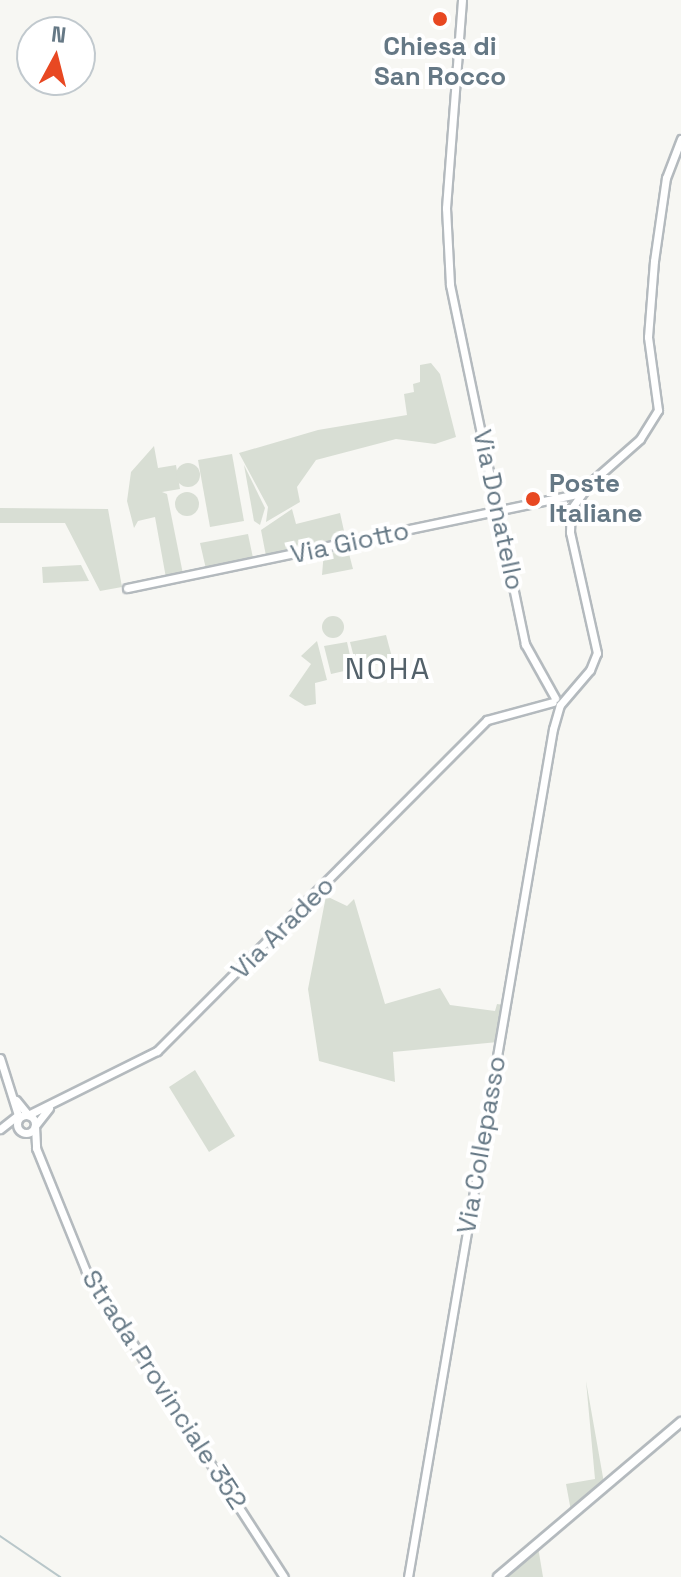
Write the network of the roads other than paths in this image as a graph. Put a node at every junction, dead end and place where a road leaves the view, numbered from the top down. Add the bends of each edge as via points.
1 (462, 0) edge
2 (681, 139) edge
3 (580, 493) junction
4 (558, 501) junction
5 (571, 509) junction
6 (500, 512) junction
7 (127, 588) dead end
8 (556, 704) junction
9 (0, 1058) edge
10 (16, 1100) junction
11 (54, 1104) junction
12 (28, 1115) junction
13 (18, 1119) junction
14 (35, 1126) junction
15 (0, 1130) edge
16 (22, 1132) junction
17 (37, 1152) junction
18 (681, 1422) edge
19 (284, 1577) edge
20 (408, 1577) edge
21 (498, 1577) edge

1 - 6 street, Via Donatello via 446,208 455,315
2 - 3 street via 666,178 654,255 648,337 658,410 640,439
3 - 4 street, Via Giotto
3 - 5 street
4 - 5 street
4 - 6 street, Via Giotto
5 - 8 street via 570,532 597,653
6 - 7 street, Via Giotto
6 - 8 street, Via Donatello via 525,644
8 - 11 street, Via Aradeo via 487,720 172,1039 141,1061
8 - 20 street, Via Collepasso
9 - 10 street
10 - 12 street
10 - 13 street
11 - 12 street, Via Aradeo
11 - 14 street, Via Aradeo
12 - 13 street, Via Aradeo
12 - 14 street
13 - 15 street, Via Aradeo
13 - 16 street, Strada Provinciale 352
14 - 16 street
14 - 17 street, Strada Provinciale 352
15 - 16 street
16 - 17 street, Strada Provinciale 352
17 - 19 street, Strada Provinciale 352 via 98,1295
18 - 21 main road

